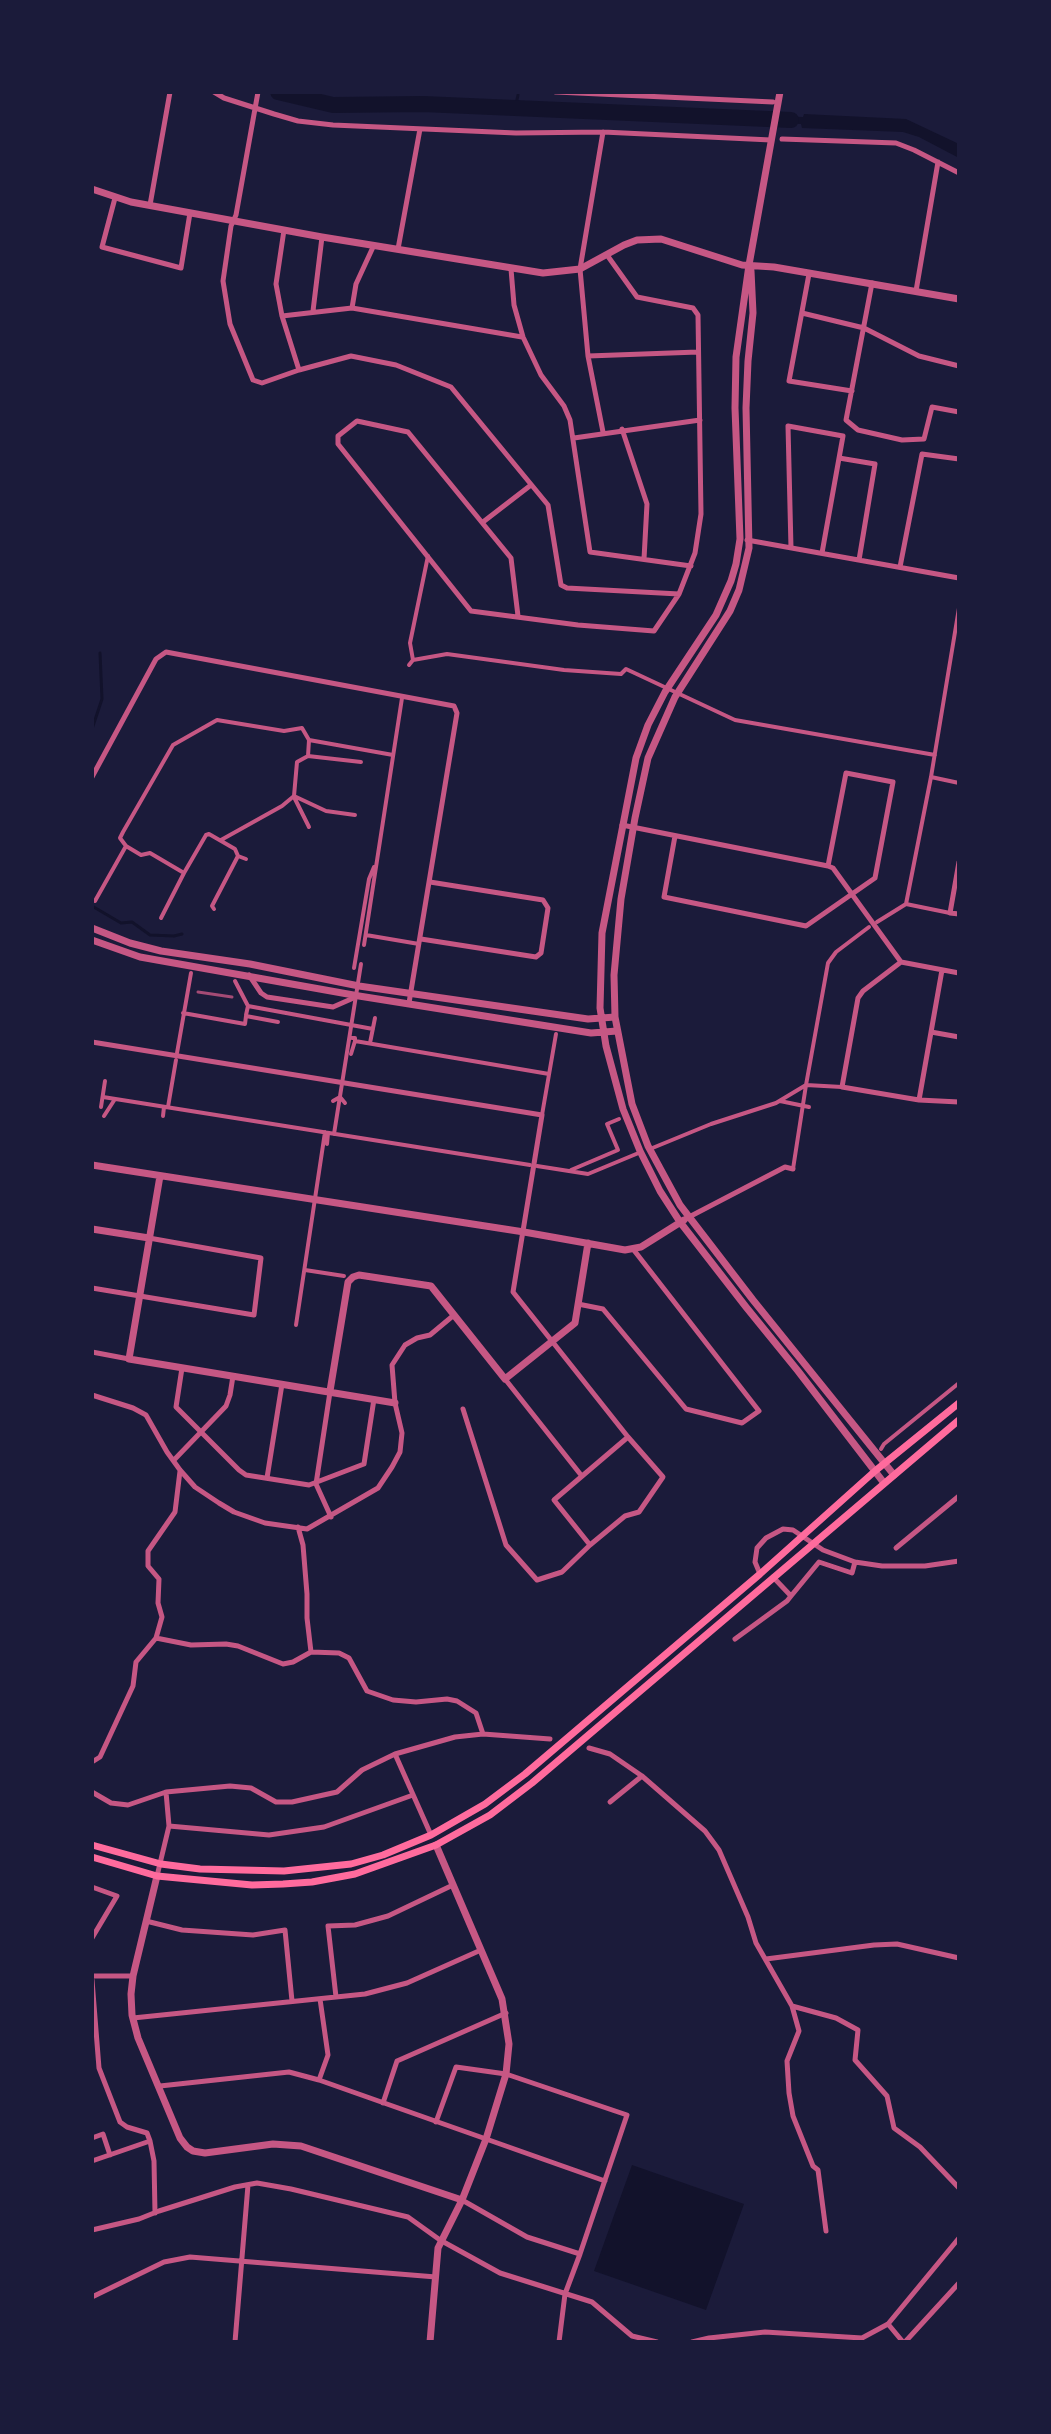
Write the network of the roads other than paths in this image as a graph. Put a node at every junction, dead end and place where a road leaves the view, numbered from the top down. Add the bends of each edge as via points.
1 (170, 92) edge
2 (214, 92) edge
3 (258, 92) edge
4 (556, 92) edge
5 (780, 92) edge
6 (608, 94) edge
7 (775, 102) junction
8 (255, 109) junction
9 (420, 129) junction
10 (603, 132) junction
11 (782, 139) dead end
12 (771, 140) junction
13 (938, 162) junction
14 (959, 173) edge
15 (92, 189) edge
16 (115, 198) junction
17 (150, 205) junction
18 (190, 212) junction
19 (234, 220) junction
20 (284, 229) junction
21 (322, 237) junction
22 (374, 245) junction
23 (398, 249) junction
24 (607, 255) junction
25 (749, 265) junction
26 (511, 269) junction
27 (580, 269) junction
28 (809, 274) junction
29 (872, 283) junction
30 (916, 291) junction
31 (959, 299) edge
32 (352, 308) junction
33 (313, 312) junction
34 (802, 313) junction
35 (282, 316) junction
36 (864, 328) junction
37 (523, 337) junction
38 (698, 352) junction
39 (588, 356) junction
40 (959, 366) edge
41 (299, 370) junction
42 (852, 391) junction
43 (959, 412) edge
44 (700, 420) junction
45 (622, 429) junction
46 (603, 432) junction
47 (574, 438) junction
48 (839, 458) junction
49 (959, 459) edge
50 (531, 485) junction
51 (483, 522) junction
52 (740, 539) junction
53 (750, 540) junction
54 (791, 548) junction
55 (822, 553) junction
56 (428, 556) junction
57 (644, 559) junction
58 (859, 560) junction
59 (691, 566) junction
60 (900, 567) junction
61 (959, 578) edge
62 (679, 594) junction
63 (959, 608) edge
64 (518, 616) junction
65 (952, 649) junction
66 (959, 650) edge
67 (413, 660) junction
68 (409, 665) dead end
69 (402, 698) dead end
70 (309, 740) junction
71 (393, 755) junction
72 (935, 755) junction
73 (308, 756) junction
74 (361, 762) dead end
75 (92, 777) edge
76 (931, 777) junction
77 (959, 783) edge
78 (294, 796) junction
79 (355, 815) dead end
80 (621, 825) junction
81 (309, 827) dead end
82 (633, 828) junction
83 (675, 836) junction
84 (221, 840) junction
85 (126, 846) junction
86 (238, 856) junction
87 (246, 859) dead end
88 (959, 862) edge
89 (375, 865) junction
90 (828, 866) junction
91 (184, 873) junction
92 (430, 882) junction
93 (852, 895) junction
94 (95, 901) dead end
95 (906, 904) junction
96 (214, 909) dead end
97 (950, 913) junction
98 (959, 914) edge
99 (161, 918) dead end
100 (877, 922) dead end
101 (869, 927) dead end
102 (92, 929) edge
103 (366, 935) junction
104 (92, 940) edge
105 (420, 942) junction
106 (364, 945) dead end
107 (901, 962) junction
108 (942, 970) junction
109 (191, 973) dead end
110 (959, 973) edge
111 (249, 975) junction
112 (235, 981) dead end
113 (359, 996) junction
114 (410, 999) junction
115 (248, 1006) junction
116 (183, 1013) junction
117 (246, 1016) junction
118 (615, 1017) junction
119 (375, 1018) dead end
120 (601, 1019) junction
121 (278, 1022) dead end
122 (373, 1029) junction
123 (617, 1031) junction
124 (931, 1032) junction
125 (604, 1033) junction
126 (556, 1034) dead end
127 (959, 1037) edge
128 (92, 1042) edge
129 (370, 1043) junction
130 (177, 1053) dead end
131 (351, 1054) dead end
132 (176, 1060) dead end
133 (549, 1074) junction
134 (105, 1081) dead end
135 (806, 1085) junction
136 (842, 1087) junction
137 (103, 1097) junction
138 (340, 1097) junction
139 (115, 1099) junction
140 (919, 1100) junction
141 (333, 1101) dead end
142 (779, 1101) junction
143 (959, 1102) edge
144 (345, 1103) dead end
145 (806, 1106) junction
146 (101, 1107) dead end
147 (166, 1107) junction
148 (542, 1115) junction
149 (104, 1116) dead end
150 (163, 1116) dead end
151 (619, 1119) dead end
152 (329, 1133) junction
153 (327, 1144) dead end
154 (92, 1165) edge
155 (530, 1165) dead end
156 (537, 1166) dead end
157 (793, 1169) joint
158 (569, 1171) junction
159 (160, 1176) junction
160 (689, 1217) junction
161 (680, 1222) junction
162 (92, 1229) edge
163 (524, 1232) junction
164 (149, 1238) junction
165 (588, 1243) junction
166 (633, 1249) junction
167 (305, 1270) junction
168 (344, 1276) dead end
169 (92, 1288) edge
170 (140, 1296) junction
171 (578, 1304) junction
172 (454, 1315) junction
173 (296, 1325) dead end
174 (552, 1341) junction
175 (92, 1352) edge
176 (129, 1359) junction
177 (182, 1367) junction
178 (233, 1376) junction
179 (505, 1379) junction
180 (959, 1383) edge
181 (282, 1384) junction
182 (330, 1391) junction
183 (92, 1395) edge
184 (374, 1399) junction
185 (395, 1403) junction
186 (959, 1403) edge
187 (463, 1409) dead end
188 (959, 1420) edge
189 (202, 1433) junction
190 (628, 1437) junction
191 (881, 1449) dead end
192 (174, 1460) junction
193 (885, 1463) junction
194 (180, 1470) junction
195 (875, 1471) junction
196 (581, 1475) junction
197 (894, 1475) junction
198 (267, 1478) junction
199 (884, 1483) junction
200 (316, 1484) junction
201 (959, 1496) edge
202 (331, 1517) junction
203 (298, 1527) junction
204 (590, 1545) junction
205 (896, 1548) dead end
206 (884, 1559) dead end
207 (959, 1561) edge
208 (855, 1562) junction
209 (882, 1566) junction
210 (760, 1574) junction
211 (773, 1577) junction
212 (791, 1596) junction
213 (156, 1638) junction
214 (735, 1639) dead end
215 (311, 1652) junction
216 (483, 1734) junction
217 (550, 1739) dead end
218 (589, 1748) dead end
219 (395, 1754) junction
220 (92, 1762) edge
221 (642, 1776) junction
222 (92, 1792) edge
223 (166, 1792) junction
224 (413, 1795) junction
225 (610, 1802) dead end
226 (169, 1826) junction
227 (431, 1835) junction
228 (92, 1845) edge
229 (436, 1845) junction
230 (92, 1857) edge
231 (161, 1864) junction
232 (157, 1876) junction
233 (453, 1885) junction
234 (92, 1887) edge
235 (145, 1921) junction
236 (92, 1938) edge
237 (481, 1950) junction
238 (959, 1958) edge
239 (766, 1959) junction
240 (133, 1976) junction
241 (92, 1978) edge
242 (336, 1997) junction
243 (320, 1999) junction
244 (292, 2001) junction
245 (792, 2006) junction
246 (506, 2013) junction
247 (133, 2018) junction
248 (94, 2036) edge
249 (506, 2074) junction
250 (102, 2078) junction
251 (319, 2080) junction
252 (92, 2082) edge
253 (160, 2086) junction
254 (383, 2103) junction
255 (436, 2122) junction
256 (92, 2138) edge
257 (486, 2139) junction
258 (150, 2141) junction
259 (110, 2155) junction
260 (92, 2161) edge
261 (605, 2181) junction
262 (248, 2185) junction
263 (959, 2188) edge
264 (462, 2200) junction
265 (155, 2214) junction
266 (92, 2230) edge
267 (826, 2231) dead end
268 (959, 2238) edge
269 (440, 2240) junction
270 (580, 2254) junction
271 (242, 2261) junction
272 (436, 2277) junction
273 (959, 2283) edge
274 (565, 2294) junction
275 (92, 2297) edge
276 (888, 2324) junction
277 (648, 2341) edge
278 (235, 2342) edge
279 (430, 2342) edge
280 (559, 2342) edge
281 (657, 2342) edge
282 (692, 2342) edge
283 (904, 2342) edge

1 - 17 street
2 - 8 street
3 - 8 street
4 - 6 street
5 - 7 street
6 - 7 street
7 - 12 street
8 - 9 street via 298,121
8 - 19 street
9 - 10 street
9 - 23 street
10 - 12 street
10 - 27 street
11 - 13 street via 896,143
12 - 25 street
13 - 14 street
13 - 30 street
15 - 16 street
16 - 17 street
16 - 18 street via 102,247 181,268
17 - 18 street
18 - 19 street
19 - 20 street
19 - 41 street via 223,281 230,324 251,378 262,383
20 - 21 street
20 - 35 street via 276,284
21 - 22 street
21 - 33 street
22 - 23 street
22 - 32 street via 356,284
23 - 26 street
24 - 25 street via 637,240 661,239
24 - 27 street
24 - 38 street via 637,297 695,309
25 - 28 street
25 - 52 street via 736,370
25 - 53 street
26 - 27 street
26 - 37 street
27 - 39 street
28 - 29 street
28 - 34 street
29 - 30 street
29 - 36 street
30 - 31 street
32 - 33 street
32 - 37 street
33 - 35 street
34 - 36 street
34 - 42 street via 789,381
35 - 41 street
36 - 40 street via 919,356
36 - 42 street
37 - 47 street via 568,413
38 - 39 street
38 - 44 street
39 - 46 street
41 - 50 street via 351,356 396,365 451,387
42 - 43 street via 846,420 858,430 902,440 924,439 932,407
44 - 45 street
44 - 59 street via 701,514
45 - 46 street
45 - 57 street via 647,504
46 - 47 street
47 - 57 street via 590,552
48 - 54 street via 843,436 788,426
48 - 55 street
48 - 58 street via 875,464
49 - 60 street via 922,454
50 - 51 street
50 - 62 street via 548,505 564,587
51 - 56 street via 408,432 355,422 338,436 338,444
51 - 64 street via 511,558
52 - 53 street
52 - 80 street via 716,615 648,725
53 - 54 street
53 - 82 street via 730,611 660,727
54 - 55 street
55 - 58 street
56 - 64 street via 471,611
56 - 67 street via 410,643
57 - 59 street
58 - 60 street
59 - 62 street
60 - 61 street
62 - 64 street via 654,631
63 - 65 street
65 - 66 street
65 - 72 street
67 - 68 street
67 - 72 street via 447,654 564,670 621,674 626,669 735,720
69 - 71 street
70 - 71 street
70 - 73 street
70 - 85 street via 302,728 284,731 217,720 173,745 120,838
71 - 89 street
72 - 76 street
73 - 74 street
73 - 78 street via 297,762
75 - 92 street via 156,659 166,652 452,704 457,713
76 - 77 street
76 - 95 street
78 - 79 street via 326,811
78 - 81 street
78 - 84 street
80 - 82 street
80 - 120 street via 602,933
82 - 83 street
82 - 118 street via 615,947
83 - 90 street
83 - 93 street via 664,897 806,926
84 - 86 street
84 - 91 street via 206,835
85 - 91 street
85 - 94 street
86 - 87 street
86 - 96 street
88 - 97 street
89 - 103 street
89 - 138 street
90 - 93 street
90 - 93 street via 846,773 893,782 875,878
91 - 99 street
92 - 105 street
92 - 105 street via 543,900 548,905 546,923 536,957
93 - 107 street
95 - 97 street
95 - 100 street
97 - 98 street
101 - 135 street via 828,963
102 - 114 street via 161,951 250,964
103 - 105 street
103 - 106 street
104 - 111 street via 140,957
105 - 114 street
107 - 108 street
107 - 136 street via 858,998
108 - 110 street
108 - 124 street
109 - 116 street
111 - 113 street
111 - 113 street via 267,997 333,1007
112 - 115 street
113 - 114 street
114 - 120 street
114 - 125 street
115 - 117 street
115 - 122 street
116 - 117 street via 245,1024
116 - 130 street
117 - 121 street
118 - 120 street
118 - 123 street
119 - 122 street
120 - 125 street
122 - 129 street
123 - 125 street
123 - 160 street via 640,1125
124 - 127 street
124 - 140 street
125 - 161 street via 631,1130
126 - 133 street
128 - 148 street
129 - 131 street via 353,1039
129 - 133 street
132 - 147 street
133 - 148 street
134 - 137 street
135 - 136 street
135 - 142 street
135 - 145 street
136 - 140 street
137 - 139 street
137 - 146 street
138 - 141 street
138 - 144 street
138 - 152 street
139 - 147 street
139 - 149 street
140 - 143 street
142 - 145 street
142 - 158 street via 588,1174
145 - 157 street
147 - 150 street
147 - 152 street
148 - 163 street
151 - 158 street via 607,1124 618,1150
152 - 153 street
152 - 155 street
152 - 167 street via 322,1149
154 - 159 street
156 - 158 street
157 - 160 street via 785,1167
159 - 163 street
159 - 164 street
160 - 161 street
160 - 193 street
161 - 166 street
161 - 195 street
162 - 164 street
163 - 165 street
163 - 174 street via 513,1292
164 - 170 street
164 - 170 street via 261,1258 254,1315
165 - 166 street
165 - 171 street
166 - 171 street via 759,1411 742,1423 686,1409 603,1309
167 - 168 street
167 - 173 street
169 - 170 street
170 - 176 street
171 - 174 street via 575,1323
172 - 179 street
172 - 182 street via 431,1286 353,1277
172 - 185 street via 398,1354 392,1365
174 - 179 street
174 - 190 street
175 - 176 street
176 - 177 street
177 - 178 street
177 - 189 street via 176,1407
178 - 181 street
178 - 189 street via 226,1406
179 - 196 street
180 - 191 street
181 - 182 street
181 - 198 street
182 - 184 street
182 - 200 street
183 - 192 street via 146,1415
184 - 185 street
184 - 200 street via 364,1464
185 - 202 street via 402,1433 392,1467 378,1488
186 - 193 main road
187 - 204 street via 506,1545 537,1580 562,1572
188 - 197 main road
189 - 192 street
189 - 198 street via 246,1475
190 - 196 street
190 - 204 street via 663,1477 639,1512 625,1516
192 - 194 street
193 - 195 main road
193 - 197 street
194 - 203 street via 195,1487 234,1512
194 - 213 street via 175,1512 148,1551 148,1566 159,1579 162,1617
195 - 199 street
195 - 210 main road
196 - 204 street via 554,1500
197 - 199 main road
198 - 200 street
199 - 211 main road
200 - 202 street
201 - 205 street
202 - 203 street via 307,1529
203 - 215 street
206 - 209 street
207 - 209 street
208 - 209 street
208 - 210 street via 783,1529 757,1548
208 - 212 street via 852,1573 819,1562
210 - 227 main road via 525,1774
211 - 212 street
211 - 229 main road via 532,1783 490,1815
212 - 214 street
213 - 215 street via 238,1646 283,1664
213 - 220 street via 136,1662 133,1686 100,1757
215 - 216 street via 349,1658 367,1691 393,1700 457,1701 476,1713
216 - 217 street
216 - 219 street
218 - 221 street via 610,1754
219 - 223 street via 362,1770 337,1792 292,1802 230,1786
219 - 224 street
221 - 225 street
221 - 239 street via 719,1850
222 - 223 street via 128,1805
223 - 226 street
224 - 226 street via 324,1827 269,1835
224 - 227 street
226 - 231 street
227 - 231 main road via 383,1855 311,1870 255,1872
228 - 231 main road
229 - 232 main road via 387,1865 312,1882 252,1885
229 - 233 street
230 - 232 main road
231 - 232 street
232 - 235 street
233 - 237 street
233 - 242 street via 388,1916 328,1926
234 - 236 street via 117,1896
235 - 240 street
235 - 244 street via 182,1930 253,1935 285,1930
237 - 242 street via 407,1983
237 - 246 street
238 - 239 street via 897,1944
239 - 245 street
240 - 241 street
240 - 247 street
241 - 248 street
242 - 243 street
243 - 244 street
243 - 251 street via 328,2055
244 - 247 street
245 - 263 street via 858,2030 855,2060 887,2096 894,2128
245 - 267 street via 799,2031 787,2061 789,2093 793,2116 818,2170
246 - 249 street
246 - 254 street via 397,2061
247 - 253 street
248 - 250 street
249 - 255 street via 456,2067
249 - 257 street
249 - 261 street via 627,2115
250 - 252 street
250 - 258 street via 120,2122 147,2133
251 - 253 street via 289,2072
251 - 254 street
253 - 264 street via 180,2138 193,2151 301,2146
254 - 255 street
255 - 257 street
256 - 259 street via 103,2134
257 - 261 street
257 - 264 street
258 - 259 street
258 - 265 street
259 - 260 street
261 - 270 street
262 - 265 street
262 - 269 street via 377,2208 408,2217
262 - 271 street
264 - 269 street
264 - 270 street via 527,2237
265 - 266 street
268 - 276 street
269 - 272 street
269 - 274 street via 500,2273
270 - 274 street
271 - 272 street
271 - 275 street via 190,2257 164,2262
271 - 278 street
272 - 279 street
273 - 283 street
274 - 277 street via 592,2302 632,2336
274 - 280 street
276 - 282 street via 862,2338 765,2332
276 - 283 street
277 - 281 street

